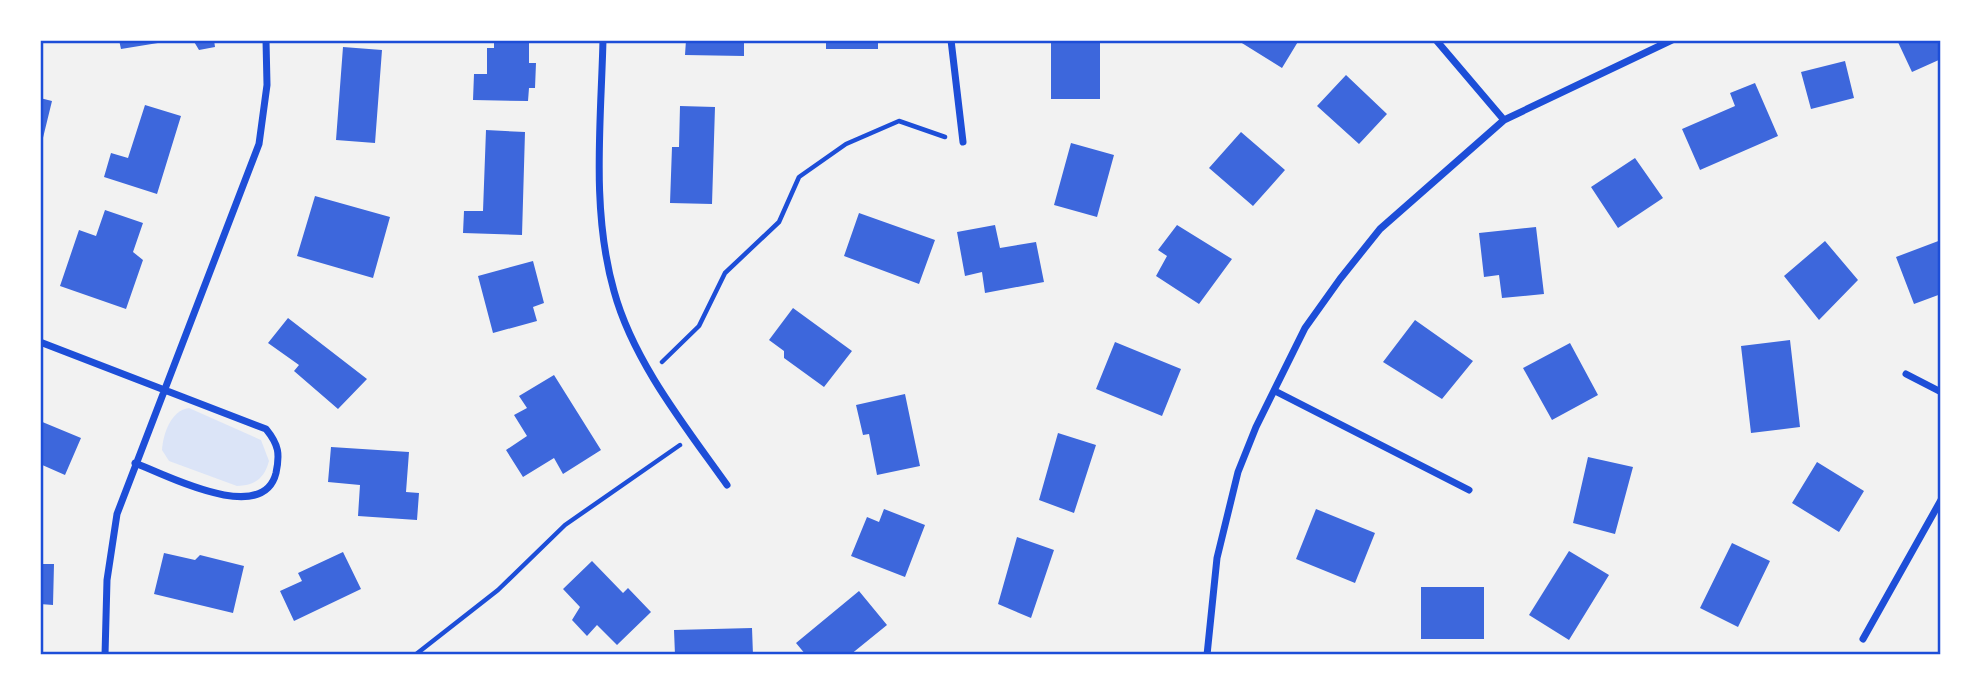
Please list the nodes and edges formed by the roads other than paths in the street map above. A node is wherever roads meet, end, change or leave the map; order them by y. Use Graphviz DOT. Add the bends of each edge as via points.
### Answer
graph roads {
  1 [pos="266,40"];
  2 [pos="603,40"];
  3 [pos="951,40"];
  4 [pos="1436,40"];
  5 [pos="1672,40"];
  6 [pos="1504,120"];
  7 [pos="962,142"];
  8 [pos="40,342"];
  9 [pos="1906,374"];
  10 [pos="164,390"];
  11 [pos="1275,391"];
  12 [pos="1941,391"];
  13 [pos="135,463"];
  14 [pos="727,485"];
  15 [pos="1469,490"];
  16 [pos="1941,500"];
  17 [pos="1863,639"];
  18 [pos="105,655"];
  19 [pos="1207,655"];
  1 -- 10 [label="street" via="267,85 259,144"];
  2 -- 14 [label="street" via="600,200 617,302 652,372"];
  3 -- 7 [label="street"];
  4 -- 6 [label="street"];
  5 -- 6 [label="street"];
  6 -- 11 [label="street" via="1380,229 1306,328"];
  8 -- 10 [label="street"];
  9 -- 12 [label="street"];
  10 -- 13 [label="street"];
  10 -- 13 [label="street" via="266,429 280,454 275,478 260,495 240,499"];
  11 -- 15 [label="street"];
  11 -- 19 [label="street" via="1238,472 1226,515"];
  13 -- 18 [label="street" via="110,546"];
  16 -- 17 [label="street"];
}
